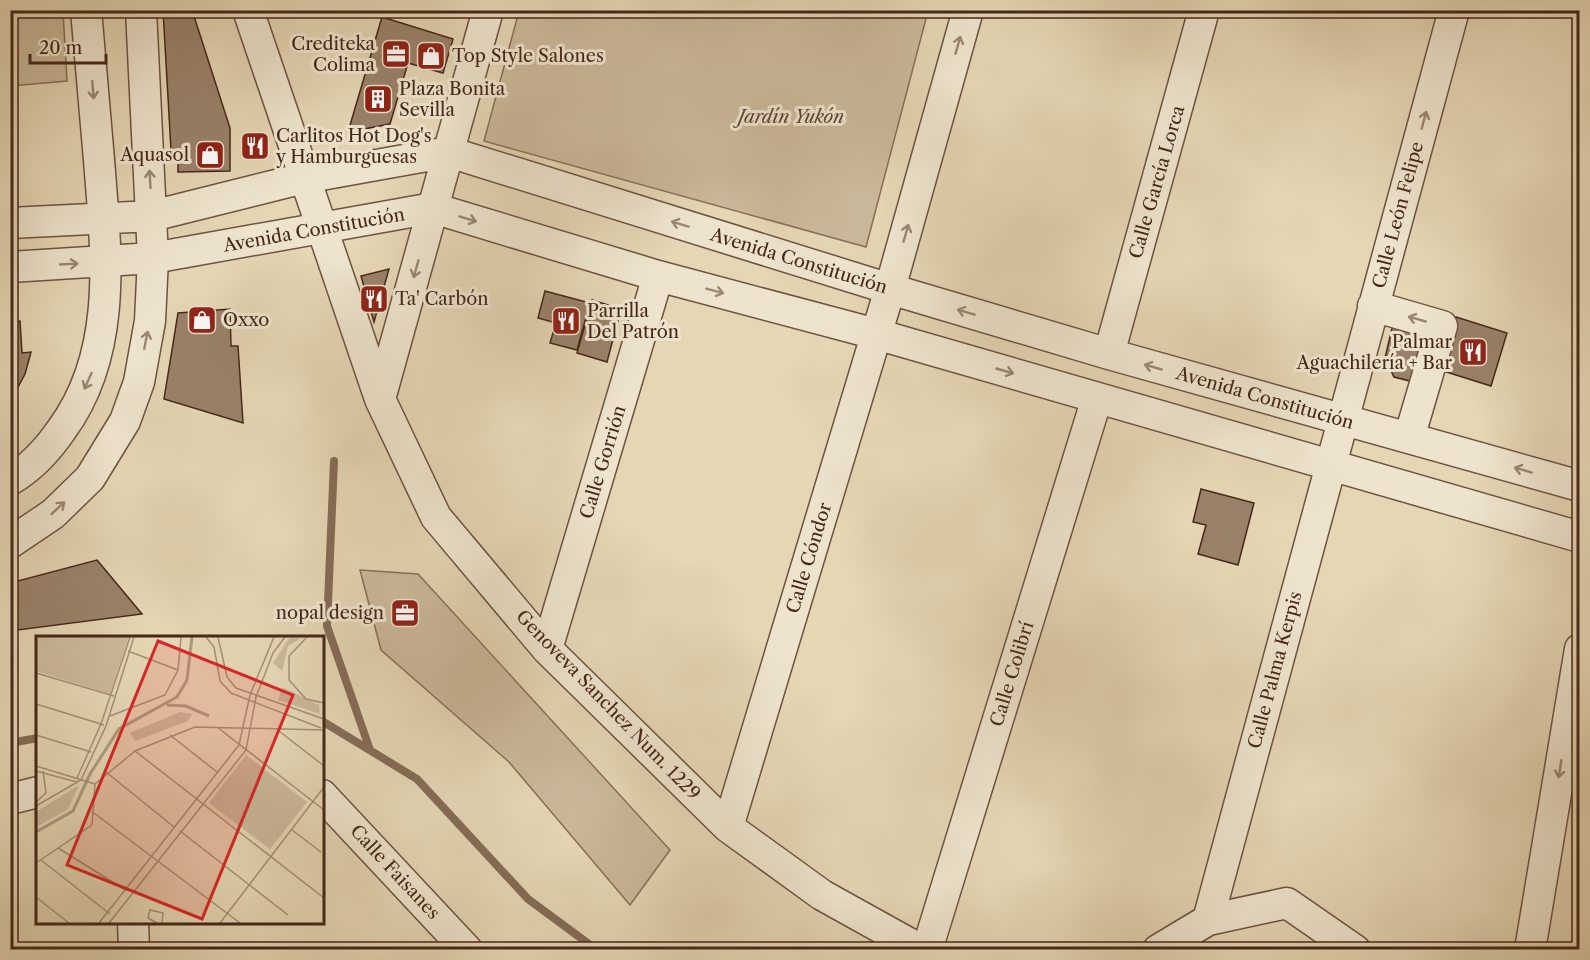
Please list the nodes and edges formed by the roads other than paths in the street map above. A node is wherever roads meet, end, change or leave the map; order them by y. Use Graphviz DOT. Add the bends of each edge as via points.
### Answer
graph roads {
  1 [pos="86,10"];
  2 [pos="141,10"];
  3 [pos="488,10"];
  4 [pos="968,10"];
  5 [pos="1204,10"];
  6 [pos="1454,10"];
  7 [pos="249,11"];
  8 [pos="449,152"];
  9 [pos="304,178"];
  10 [pos="433,208"];
  11 [pos="152,216"];
  12 [pos="104,220"];
  13 [pos="10,223"];
  14 [pos="323,228"];
  15 [pos="153,258"];
  16 [pos="106,262"];
  17 [pos="10,267"];
  18 [pos="658,276"];
  19 [pos="890,289"];
  20 [pos="1373,306"];
  21 [pos="876,334"];
  22 [pos="1108,354"];
  23 [pos="1097,398"];
  24 [pos="380,399"];
  25 [pos="1342,420"];
  26 [pos="1409,438"];
  27 [pos="1329,465"];
  28 [pos="10,480"];
  29 [pos="1580,486"];
  30 [pos="1580,537"];
  31 [pos="10,543"];
  32 [pos="547,649"];
  33 [pos="1580,649"];
  34 [pos="36,792"];
  35 [pos="324,797"];
  36 [pos="10,799"];
  37 [pos="728,827"];
  38 [pos="1208,920"];
  39 [pos="133,924"];
  40 [pos="134,950"];
  41 [pos="467,950"];
  42 [pos="921,950"];
  43 [pos="927,950"];
  44 [pos="1158,950"];
  45 [pos="1355,950"];
  46 [pos="1530,950"];
  1 -- 12 [label="street, one-way"];
  11 -- 2 [label="street, one-way"];
  3 -- 8 [label="street"];
  19 -- 4 [label="street, Calle Cóndor, one-way"];
  5 -- 22 [label="street, Calle García Lorca"];
  20 -- 6 [label="street, Calle León Felipe, one-way"];
  7 -- 9 [label="street, Genoveva Sanchez Num. 1229"];
  8 -- 9 [label="street, Avenida Constitución"];
  8 -- 10 [label="street"];
  19 -- 8 [label="street, Avenida Constitución, one-way"];
  9 -- 11 [label="street, Avenida Constitución"];
  9 -- 14 [label="street, Genoveva Sanchez Num. 1229"];
  10 -- 14 [label="street, Avenida Constitución"];
  10 -- 18 [label="street, Avenida Constitución, one-way"];
  10 -- 24 [label="street, one-way"];
  11 -- 12 [label="street, Avenida Constitución"];
  11 -- 15 [label="street"];
  12 -- 13 [label="street, Avenida Constitución"];
  12 -- 16 [label="street"];
  14 -- 15 [label="street, Avenida Constitución"];
  14 -- 24 [label="street, Genoveva Sanchez Num. 1229"];
  15 -- 16 [label="street, Avenida Constitución"];
  31 -- 15 [label="street, one-way" via="53,514 90,478 125,421 139,382 150,321"];
  17 -- 16 [label="street, Avenida Constitución, one-way"];
  16 -- 28 [label="street, one-way" via="103,328 94,369 75,411 50,446"];
  18 -- 21 [label="street, Avenida Constitución, one-way"];
  18 -- 32 [label="street, Calle Gorrión"];
  19 -- 21 [label="street, Calle Cóndor"];
  22 -- 19 [label="street, Avenida Constitución, one-way"];
  20 -- 25 [label="street, Calle León Felipe"];
  26 -- 20 [label="street, one-way" via="1442,326"];
  21 -- 23 [label="street, Avenida Constitución, one-way"];
  21 -- 37 [label="street, Calle Cóndor"];
  25 -- 22 [label="street, Avenida Constitución, one-way"];
  23 -- 27 [label="street, Avenida Constitución"];
  23 -- 43 [label="street, Calle Colibrí"];
  24 -- 32 [label="street, Genoveva Sanchez Num. 1229" via="435,517"];
  25 -- 26 [label="street, Avenida Constitución"];
  25 -- 27 [label="street, Calle Palma Kerpis"];
  29 -- 26 [label="street, Avenida Constitución, one-way"];
  27 -- 30 [label="street, Avenida Constitución"];
  27 -- 38 [label="street, Calle Palma Kerpis"];
  32 -- 37 [label="street, Genoveva Sanchez Num. 1229"];
  33 -- 46 [label="street, one-way"];
  34 -- 36 [label="street"];
  35 -- 41 [label="street, Calle Faisanes"];
  37 -- 42 [label="street, Genoveva Sanchez Num. 1229" via="822,895"];
  38 -- 44 [label="street"];
  38 -- 45 [label="street" via="1287,903"];
  39 -- 40 [label="street"];
}
